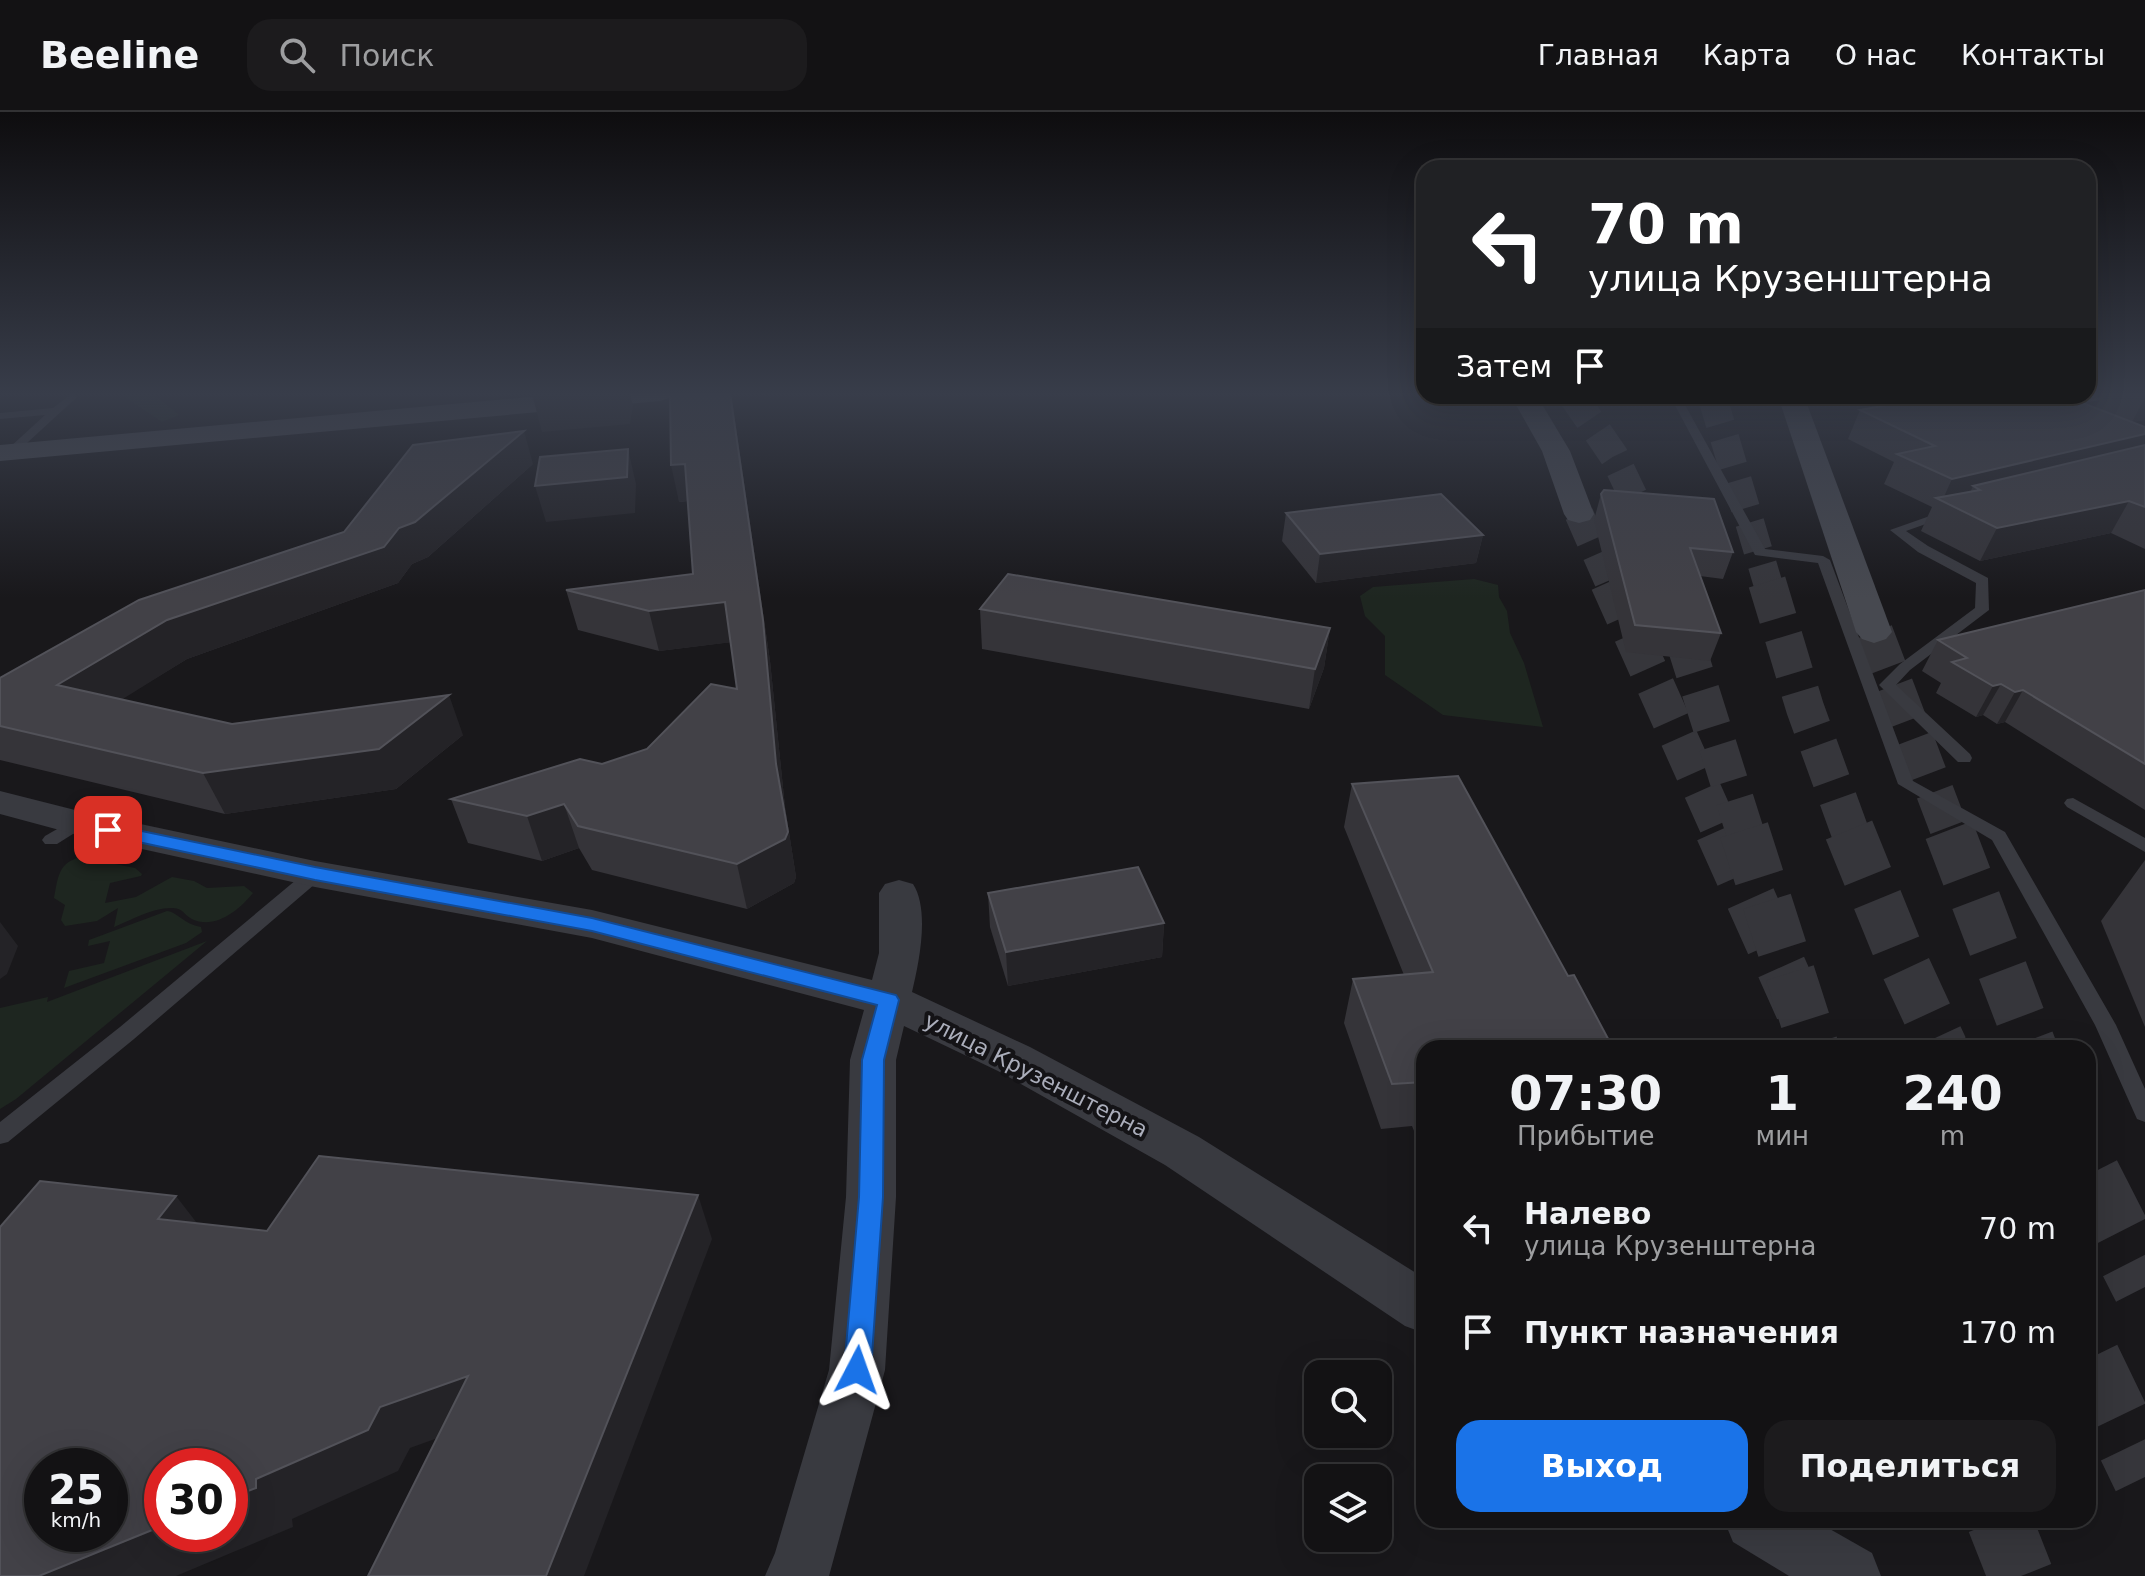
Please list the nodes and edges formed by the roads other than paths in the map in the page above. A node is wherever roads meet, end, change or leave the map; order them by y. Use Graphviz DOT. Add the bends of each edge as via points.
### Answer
graph roads {
  1 [pos="1560,461"];
  2 [pos="1711,461"];
  3 [pos="1814,461"];
  4 [pos="1968,509"];
  5 [pos="1579,514"];
  6 [pos="1874,632"];
  7 [pos="1964,758"];
  8 [pos="0,802"];
  9 [pos="2073,803"];
  10 [pos="2145,846"];
  11 [pos="315,874"];
  12 [pos="899,893"];
  13 [pos="888,1000"];
  14 [pos="2145,1113"];
  15 [pos="0,1135"];
  16 [pos="1416,1303"];
  17 [pos="1768,1528"];
  18 [pos="797,1576"];
  19 [pos="1849,1576"];
  1 -- 5 [label="street"];
  2 -- 14 [label="lane" via="1760,552 1823,560 1906,784 1999,836 2105,1025"];
  3 -- 6 [label="street"];
  4 -- 7 [label="lane" via="1896,530 1983,581 1982,610 1887,685"];
  8 -- 11 [label="street, улица Крузенштерна" via="65,832"];
  9 -- 10 [label="lane"];
  11 -- 13 [label="street, улица Крузенштерна" via="592,924"];
  11 -- 15 [label="lane"];
  12 -- 13 [label="street" via="900,953"];
  13 -- 16 [label="street, улица Крузенштерна" via="1014,1059 1182,1151"];
  13 -- 18 [label="street" via="873,1060 871,1197 857,1370"];
  17 -- 19 [label="street"];
}
